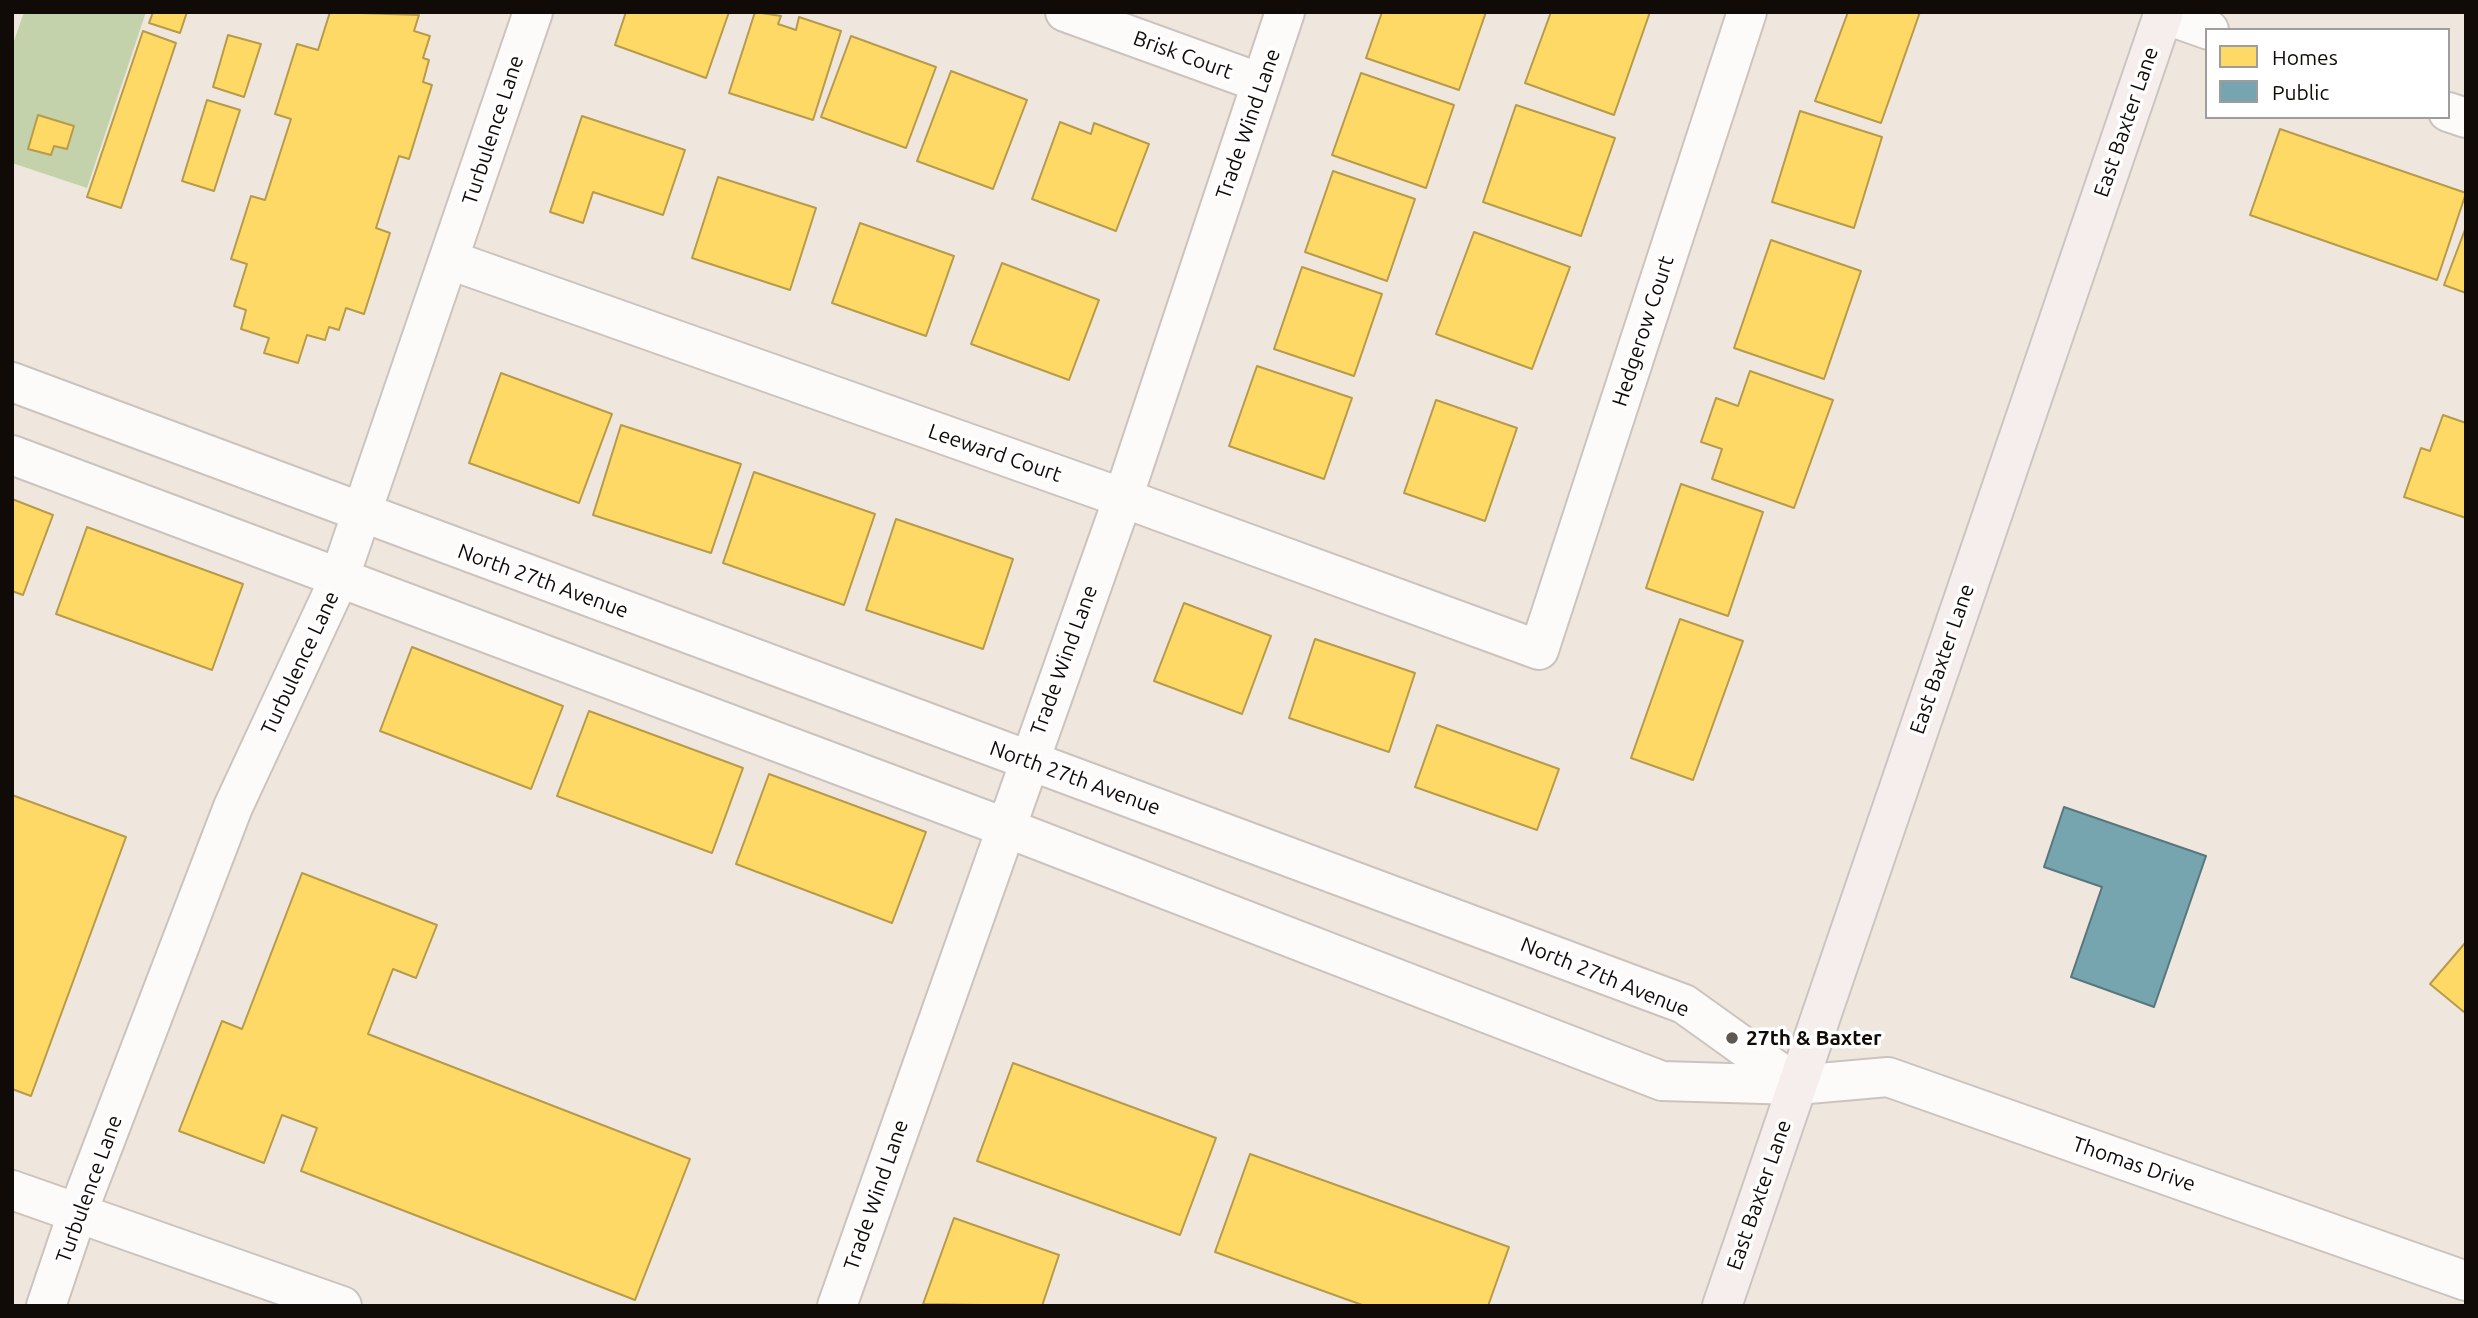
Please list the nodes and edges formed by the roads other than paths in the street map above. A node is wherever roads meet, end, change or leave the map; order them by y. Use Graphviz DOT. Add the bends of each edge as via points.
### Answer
graph roads {
  1 [pos="533,12"];
  2 [pos="1065,12"];
  3 [pos="1285,12"];
  4 [pos="1747,12"];
  5 [pos="2166,12"];
  6 [pos="2205,29"];
  7 [pos="1261,83"];
  8 [pos="450,260"];
  9 [pos="12,382"];
  10 [pos="12,455"];
  11 [pos="1123,498"];
  12 [pos="362,514"];
  13 [pos="340,579"];
  14 [pos="1539,650"];
  15 [pos="1028,761"];
  16 [pos="1004,827"];
  17 [pos="1797,1085"];
  18 [pos="12,1190"];
  19 [pos="77,1214"];
  20 [pos="2466,1281"];
  21 [pos="46,1306"];
  22 [pos="342,1306"];
  23 [pos="837,1306"];
  24 [pos="1722,1306"];
  1 -- 8 [label="street, Turbulence Lane"];
  2 -- 7 [label="street, Brisk Court"];
  3 -- 7 [label="street, Trade Wind Lane"];
  4 -- 14 [label="street, Hedgerow Court"];
  5 -- 6 [label="street"];
  5 -- 17 [label="main road, East Baxter Lane"];
  7 -- 11 [label="street, Trade Wind Lane"];
  8 -- 11 [label="street, Leeward Court"];
  8 -- 12 [label="street, Turbulence Lane"];
  9 -- 12 [label="street, North 27th Avenue"];
  10 -- 13 [label="street"];
  11 -- 14 [label="street, Leeward Court"];
  11 -- 15 [label="street, Trade Wind Lane"];
  12 -- 13 [label="street, Turbulence Lane"];
  12 -- 15 [label="street, North 27th Avenue"];
  13 -- 16 [label="street"];
  13 -- 19 [label="street, Turbulence Lane" via="233,807"];
  15 -- 16 [label="street, Trade Wind Lane"];
  15 -- 17 [label="street, North 27th Avenue" via="1684,1004"];
  16 -- 17 [label="street" via="1662,1081"];
  16 -- 23 [label="street, Trade Wind Lane"];
  17 -- 20 [label="street, Thomas Drive" via="1888,1077"];
  17 -- 24 [label="main road, East Baxter Lane"];
  18 -- 19 [label="street"];
  19 -- 21 [label="street, Turbulence Lane"];
  19 -- 22 [label="street"];
}
